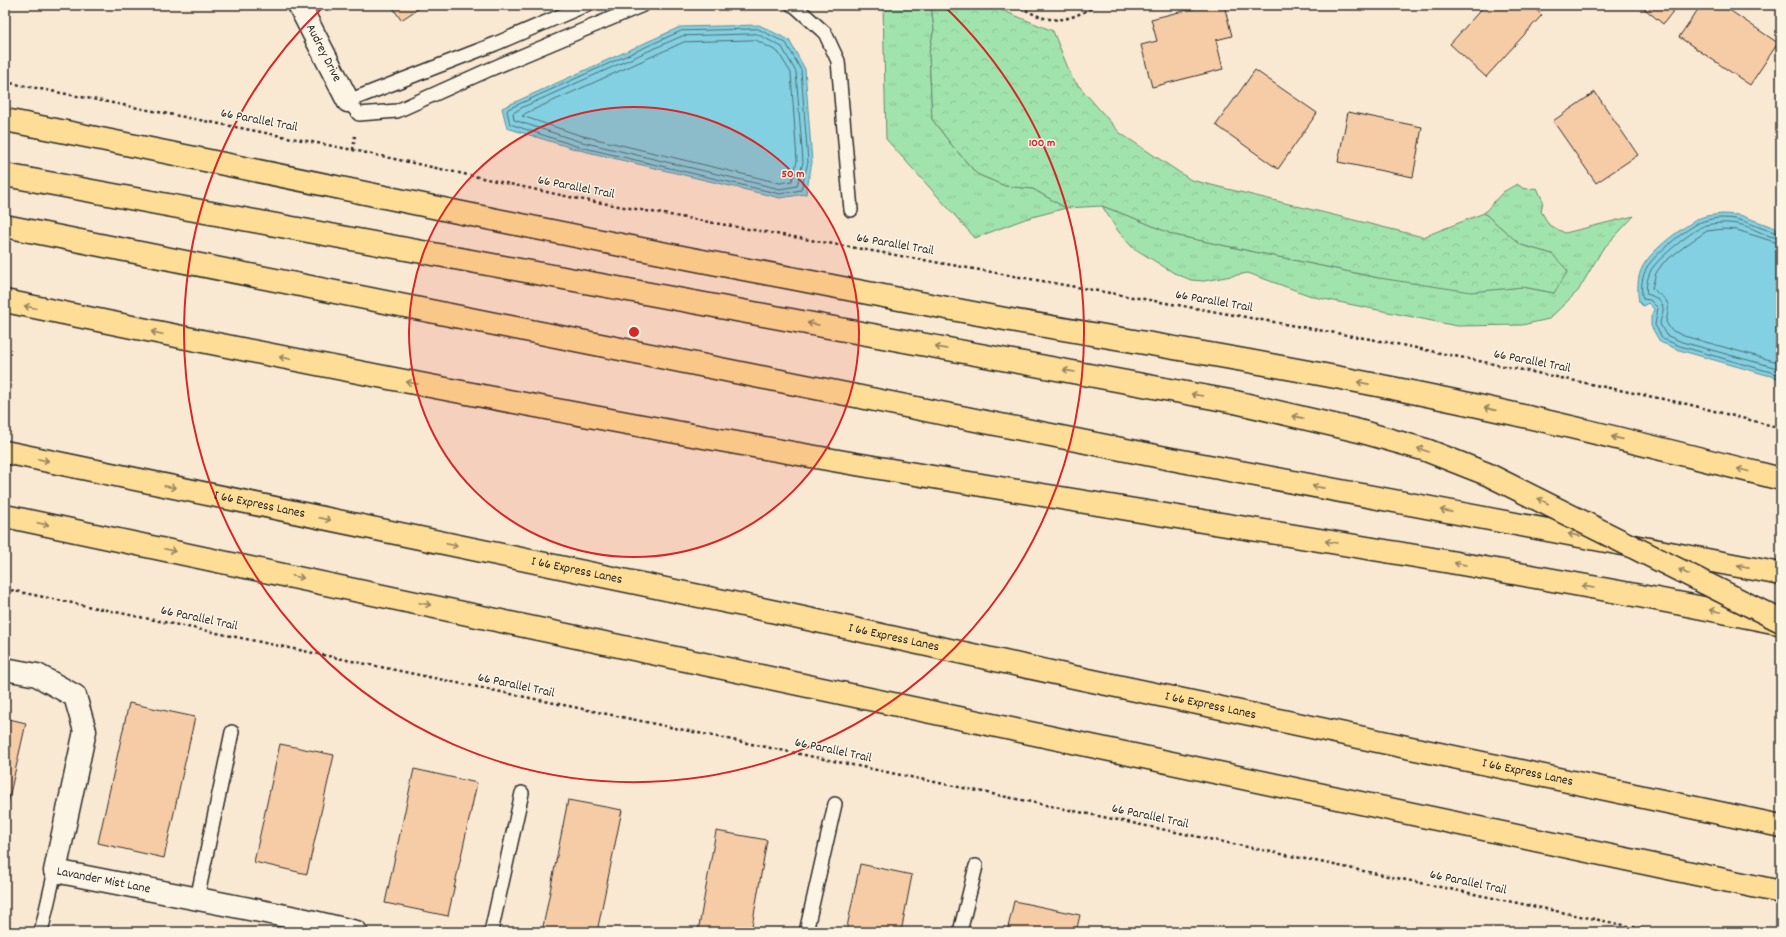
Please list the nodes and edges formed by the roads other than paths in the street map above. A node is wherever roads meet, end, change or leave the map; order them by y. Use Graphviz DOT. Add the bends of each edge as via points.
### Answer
graph roads {
  1 [pos="299,5"];
  2 [pos="586,5"];
  3 [pos="643,5"];
  4 [pos="792,5"];
  5 [pos="348,101"];
  6 [pos="5,120"];
  7 [pos="5,175"];
  8 [pos="852,210"];
  9 [pos="5,226"];
  10 [pos="5,301"];
  11 [pos="5,452"];
  12 [pos="1781,479"];
  13 [pos="5,516"];
  14 [pos="1781,574"];
  15 [pos="1781,623"];
  16 [pos="5,669"];
  17 [pos="232,732"];
  18 [pos="522,793"];
  19 [pos="835,804"];
  20 [pos="1781,826"];
  21 [pos="976,866"];
  22 [pos="55,871"];
  23 [pos="1781,892"];
  24 [pos="197,899"];
  25 [pos="41,932"];
  26 [pos="356,932"];
  27 [pos="491,932"];
  28 [pos="806,932"];
  29 [pos="960,932"];
  1 -- 5 [label="street, Audrey Drive"];
  2 -- 5 [label="lane" via="495,44"];
  3 -- 5 [label="lane" via="397,111 359,114"];
  4 -- 8 [label="lane" via="825,33 838,61"];
  12 -- 6 [label="highway, one-way" via="1437,397 729,267"];
  15 -- 7 [label="highway, one-way, bridge" via="1487,474 1426,450 1359,431 1235,402"];
  14 -- 9 [label="highway, one-way" via="1158,456"];
  15 -- 10 [label="highway, one-way" via="1408,555 851,463 555,411"];
  11 -- 20 [label="highway, I 66 Express Lanes, one-way" via="776,612"];
  13 -- 23 [label="highway, one-way"];
  16 -- 22 [label="street, Lavander Mist Lane" via="37,675 75,696 85,731"];
  17 -- 24 [label="lane"];
  18 -- 27 [label="lane"];
  19 -- 28 [label="lane"];
  21 -- 29 [label="lane"];
  22 -- 24 [label="street, Lavander Mist Lane"];
  22 -- 25 [label="lane"];
  24 -- 26 [label="street, Lavander Mist Lane"];
}
